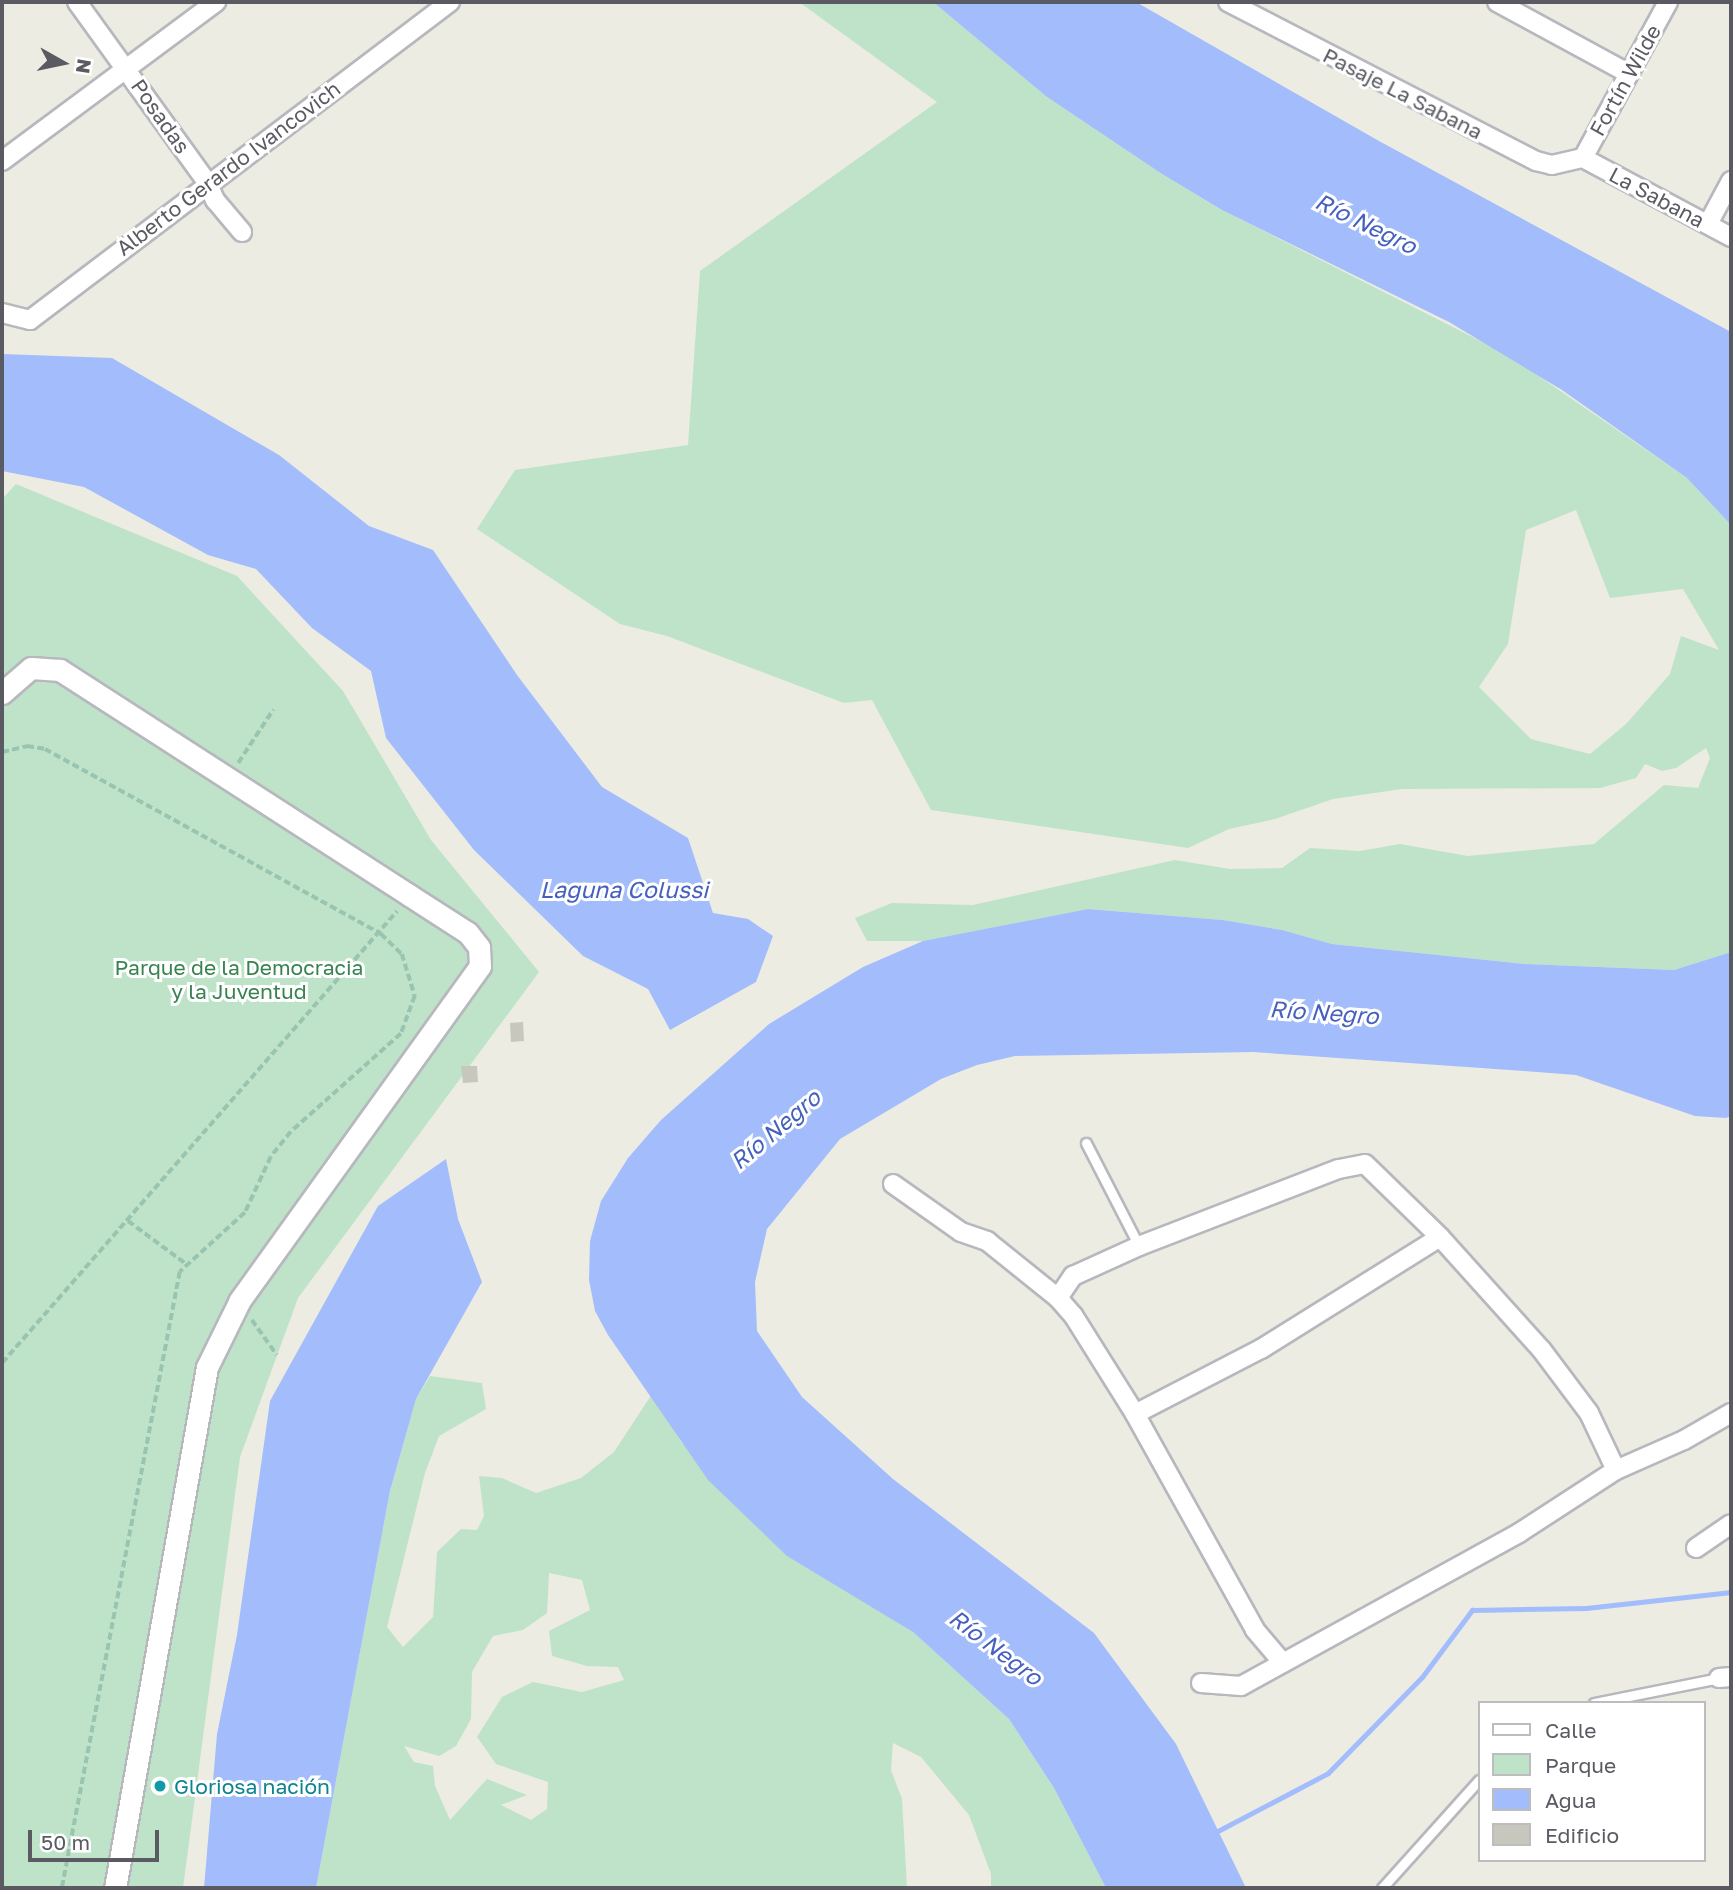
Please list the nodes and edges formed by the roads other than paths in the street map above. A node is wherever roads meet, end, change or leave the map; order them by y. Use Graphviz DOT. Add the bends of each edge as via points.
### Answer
graph roads {
  1 [pos="77,2"];
  2 [pos="216,2"];
  3 [pos="450,2"];
  4 [pos="1497,2"];
  5 [pos="1668,2"];
  6 [pos="1236,4"];
  7 [pos="128,69"];
  8 [pos="1628,73"];
  9 [pos="1583,158"];
  10 [pos="2,161"];
  11 [pos="1731,181"];
  12 [pos="207,182"];
  13 [pos="1708,224"];
  14 [pos="242,232"];
  15 [pos="1731,237"];
  16 [pos="2,313"];
  17 [pos="2,693"];
  18 [pos="1086,1143"];
  19 [pos="893,1184"];
  20 [pos="1440,1237"];
  21 [pos="1139,1246"];
  22 [pos="1058,1298"];
  23 [pos="1731,1413"];
  24 [pos="1135,1414"];
  25 [pos="1616,1470"];
  26 [pos="1731,1524"];
  27 [pos="1696,1548"];
  28 [pos="1283,1663"];
  29 [pos="1725,1678"];
  30 [pos="1201,1683"];
  31 [pos="1604,1701"];
  32 [pos="1478,1781"];
  33 [pos="115,1888"];
  34 [pos="1382,1888"];
  1 -- 7 [label="street, Posadas"];
  2 -- 7 [label="street"];
  3 -- 12 [label="street, Alberto Gerardo Ivancovich"];
  4 -- 8 [label="street"];
  5 -- 8 [label="street, Fortín Wilde"];
  6 -- 9 [label="street, Pasaje La Sabana" via="1536,161 1552,165"];
  7 -- 10 [label="street"];
  7 -- 12 [label="street, Posadas"];
  8 -- 9 [label="street, Fortín Wilde"];
  9 -- 13 [label="street, La Sabana"];
  11 -- 13 [label="street"];
  12 -- 14 [label="street, Posadas" via="215,200"];
  12 -- 16 [label="street, Alberto Gerardo Ivancovich" via="30,320"];
  13 -- 15 [label="street, La Sabana"];
  17 -- 33 [label="street" via="31,668 60,670 468,933 479,947 480,966 239,1302 207,1367"];
  18 -- 21 [label="lane"];
  19 -- 22 [label="street" via="961,1232 987,1241"];
  20 -- 21 [label="street" via="1365,1164 1339,1169"];
  20 -- 24 [label="street" via="1261,1349"];
  20 -- 25 [label="street" via="1541,1349 1589,1413"];
  21 -- 22 [label="street" via="1073,1276"];
  22 -- 24 [label="street"];
  23 -- 25 [label="street"];
  24 -- 28 [label="street" via="1249,1620"];
  25 -- 28 [label="street" via="1519,1533"];
  26 -- 27 [label="street"];
  28 -- 30 [label="street" via="1241,1686"];
  29 -- 31 [label="lane"];
  32 -- 34 [label="lane"];
}
